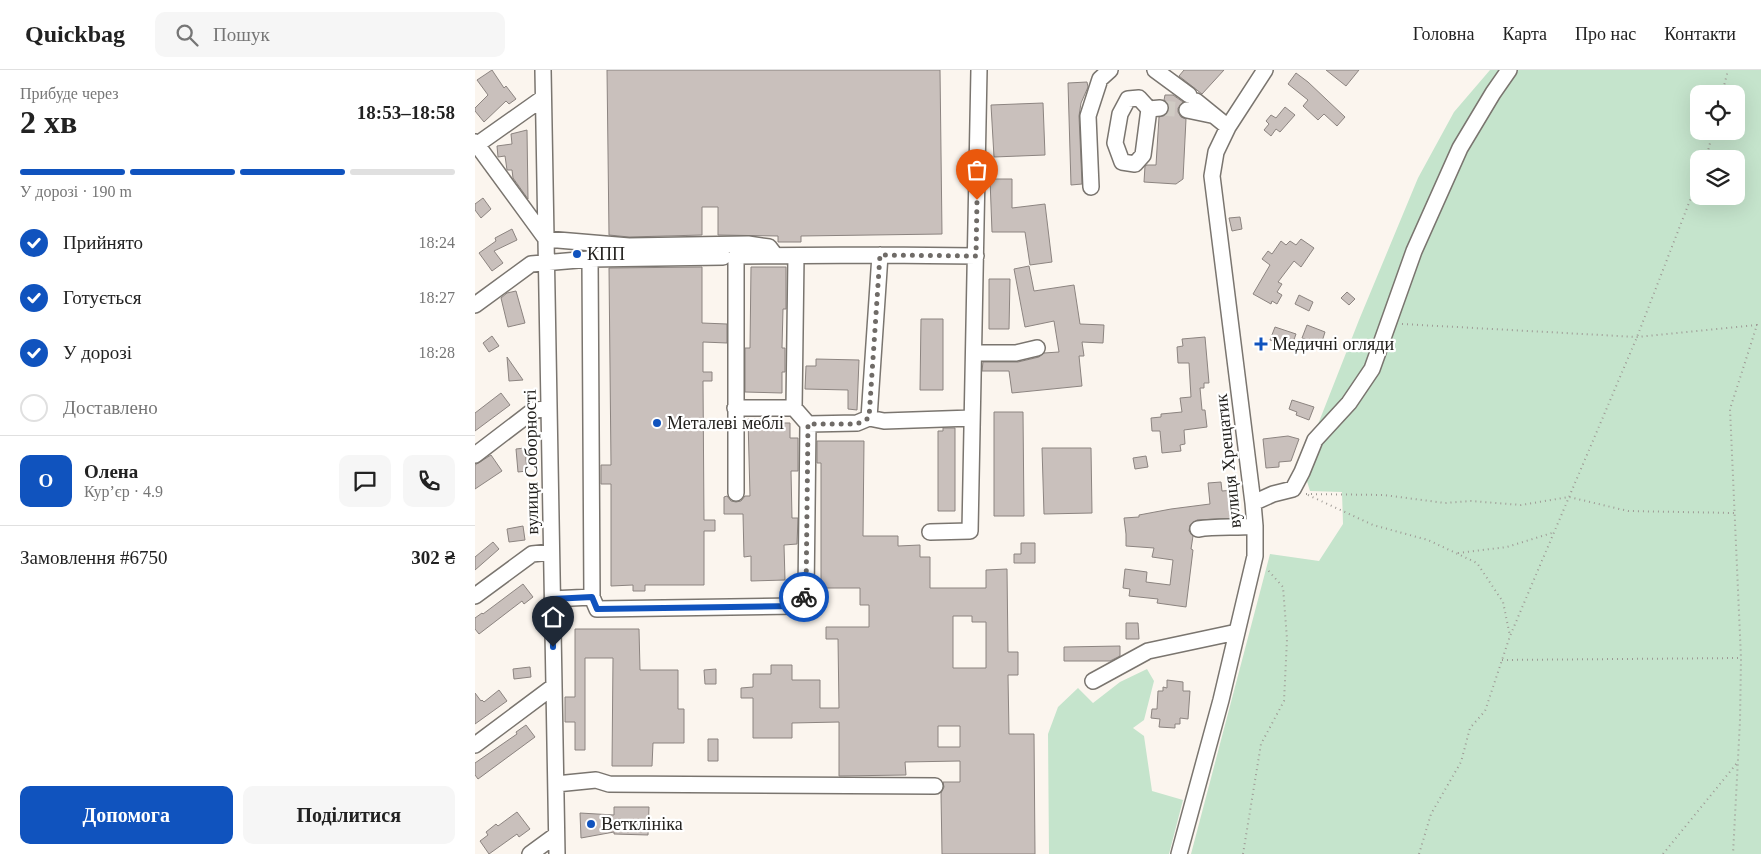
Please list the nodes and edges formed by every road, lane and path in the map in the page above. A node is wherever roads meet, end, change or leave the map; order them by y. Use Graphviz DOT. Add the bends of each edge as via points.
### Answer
graph roads {
  1 [pos="543,70"];
  2 [pos="979,70"];
  3 [pos="1110,70"];
  4 [pos="1155,70"];
  5 [pos="1509,70"];
  6 [pos="1727,70"];
  7 [pos="1258,72"];
  8 [pos="1724,85"];
  9 [pos="543,98"];
  10 [pos="1228,127"];
  11 [pos="476,144"];
  12 [pos="1091,187"];
  13 [pos="1690,200"];
  14 [pos="546,239"];
  15 [pos="880,255"];
  16 [pos="776,256"];
  17 [pos="796,256"];
  18 [pos="976,256"];
  19 [pos="723,257"];
  20 [pos="590,259"];
  21 [pos="547,262"];
  22 [pos="475,305"];
  23 [pos="1387,323"];
  24 [pos="1757,325"];
  25 [pos="1761,325"];
  26 [pos="1637,337"];
  27 [pos="1037,348"];
  28 [pos="974,352"];
  29 [pos="735,408"];
  30 [pos="794,408"];
  31 [pos="548,409"];
  32 [pos="869,418"];
  33 [pos="972,418"];
  34 [pos="808,424"];
  35 [pos="475,455"];
  36 [pos="1299,492"];
  37 [pos="736,493"];
  38 [pos="1569,497"];
  39 [pos="1253,503"];
  40 [pos="1734,513"];
  41 [pos="1255,526"];
  42 [pos="1198,529"];
  43 [pos="930,532"];
  44 [pos="1555,532"];
  45 [pos="551,552"];
  46 [pos="1455,553"];
  47 [pos="1255,556"];
  48 [pos="475,596"];
  49 [pos="592,597"];
  50 [pos="552,599"];
  51 [pos="1237,632"];
  52 [pos="1510,636"];
  53 [pos="1741,658"];
  54 [pos="1502,660"];
  55 [pos="1093,681"];
  56 [pos="554,686"];
  57 [pos="475,745"];
  58 [pos="1738,761"];
  59 [pos="556,784"];
  60 [pos="935,786"];
  61 [pos="557,835"];
  62 [pos="530,854"];
  63 [pos="557,854"];
  64 [pos="1179,854"];
  65 [pos="1243,854"];
  66 [pos="1419,854"];
  67 [pos="1663,854"];
  68 [pos="1733,854"];
  1 -- 9 [label="street, вулиця Соборності"];
  2 -- 18 [label="street"];
  3 -- 12 [label="street" via="1100,79 1089,116"];
  4 -- 10 [label="street" via="1190,102"];
  5 -- 23 [label="street" via="1460,148 1414,251"];
  6 -- 8 [label="path"];
  7 -- 10 [label="street, вулиця Хрещатик"];
  9 -- 11 [label="street"];
  9 -- 14 [label="street, вулиця Соборності"];
  10 -- 39 [label="street, вулиця Хрещатик" via="1216,152 1212,176"];
  11 -- 14 [label="street"];
  13 -- 26 [label="path"];
  14 -- 16 [label="street" via="629,246 748,244 769,248"];
  14 -- 21 [label="street, вулиця Соборності"];
  15 -- 17 [label="street"];
  15 -- 18 [label="street"];
  15 -- 32 [label="street"];
  16 -- 17 [label="street"];
  16 -- 29 [label="street" via="736,256"];
  17 -- 30 [label="street"];
  18 -- 28 [label="street"];
  19 -- 20 [label="street"];
  20 -- 21 [label="street"];
  20 -- 49 [label="street"];
  21 -- 22 [label="street" via="531,264"];
  21 -- 31 [label="street, вулиця Соборності"];
  23 -- 26 [label="path"];
  23 -- 36 [label="street" via="1372,369 1349,403 1315,440 1302,472"];
  24 -- 25 [label="path"];
  24 -- 26 [label="path"];
  24 -- 40 [label="path" via="1730,408"];
  26 -- 38 [label="path"];
  27 -- 28 [label="street" via="1016,353"];
  28 -- 33 [label="street"];
  29 -- 30 [label="street"];
  29 -- 37 [label="street"];
  30 -- 34 [label="street"];
  31 -- 35 [label="street" via="534,410"];
  31 -- 45 [label="street, вулиця Соборності"];
  32 -- 33 [label="street" via="884,421"];
  32 -- 34 [label="street" via="857,424"];
  33 -- 43 [label="street" via="970,531"];
  34 -- 49 [label="street" via="806,595 796,606 597,609"];
  36 -- 38 [label="path" via="1521,505"];
  36 -- 39 [label="street" via="1273,494"];
  36 -- 46 [label="path" via="1373,525 1429,540"];
  38 -- 40 [label="path" via="1628,511"];
  38 -- 44 [label="path"];
  39 -- 41 [label="street, вулиця Хрещатик"];
  40 -- 53 [label="path"];
  41 -- 42 [label="street"];
  41 -- 47 [label="street, вулиця Хрещатик"];
  44 -- 46 [label="path" via="1507,547"];
  44 -- 52 [label="path"];
  45 -- 48 [label="street" via="532,554"];
  45 -- 50 [label="street, вулиця Соборності"];
  46 -- 52 [label="path" via="1477,563 1503,602"];
  47 -- 51 [label="street, вулиця Хрещатик"];
  47 -- 65 [label="path" via="1283,587 1287,639 1284,701 1261,744"];
  49 -- 50 [label="street"];
  50 -- 56 [label="street, вулиця Соборності"];
  51 -- 55 [label="street" via="1147,651"];
  51 -- 64 [label="street, вулиця Хрещатик"];
  52 -- 54 [label="path"];
  53 -- 54 [label="path"];
  53 -- 58 [label="path"];
  54 -- 66 [label="path" via="1485,711 1470,728 1461,762 1431,814"];
  56 -- 57 [label="street"];
  56 -- 59 [label="street, вулиця Соборності"];
  58 -- 67 [label="path"];
  58 -- 68 [label="path"];
  59 -- 60 [label="street" via="596,780 609,784"];
  59 -- 61 [label="street, вулиця Соборності"];
  61 -- 62 [label="street"];
  61 -- 63 [label="street, вулиця Соборності"];
}
